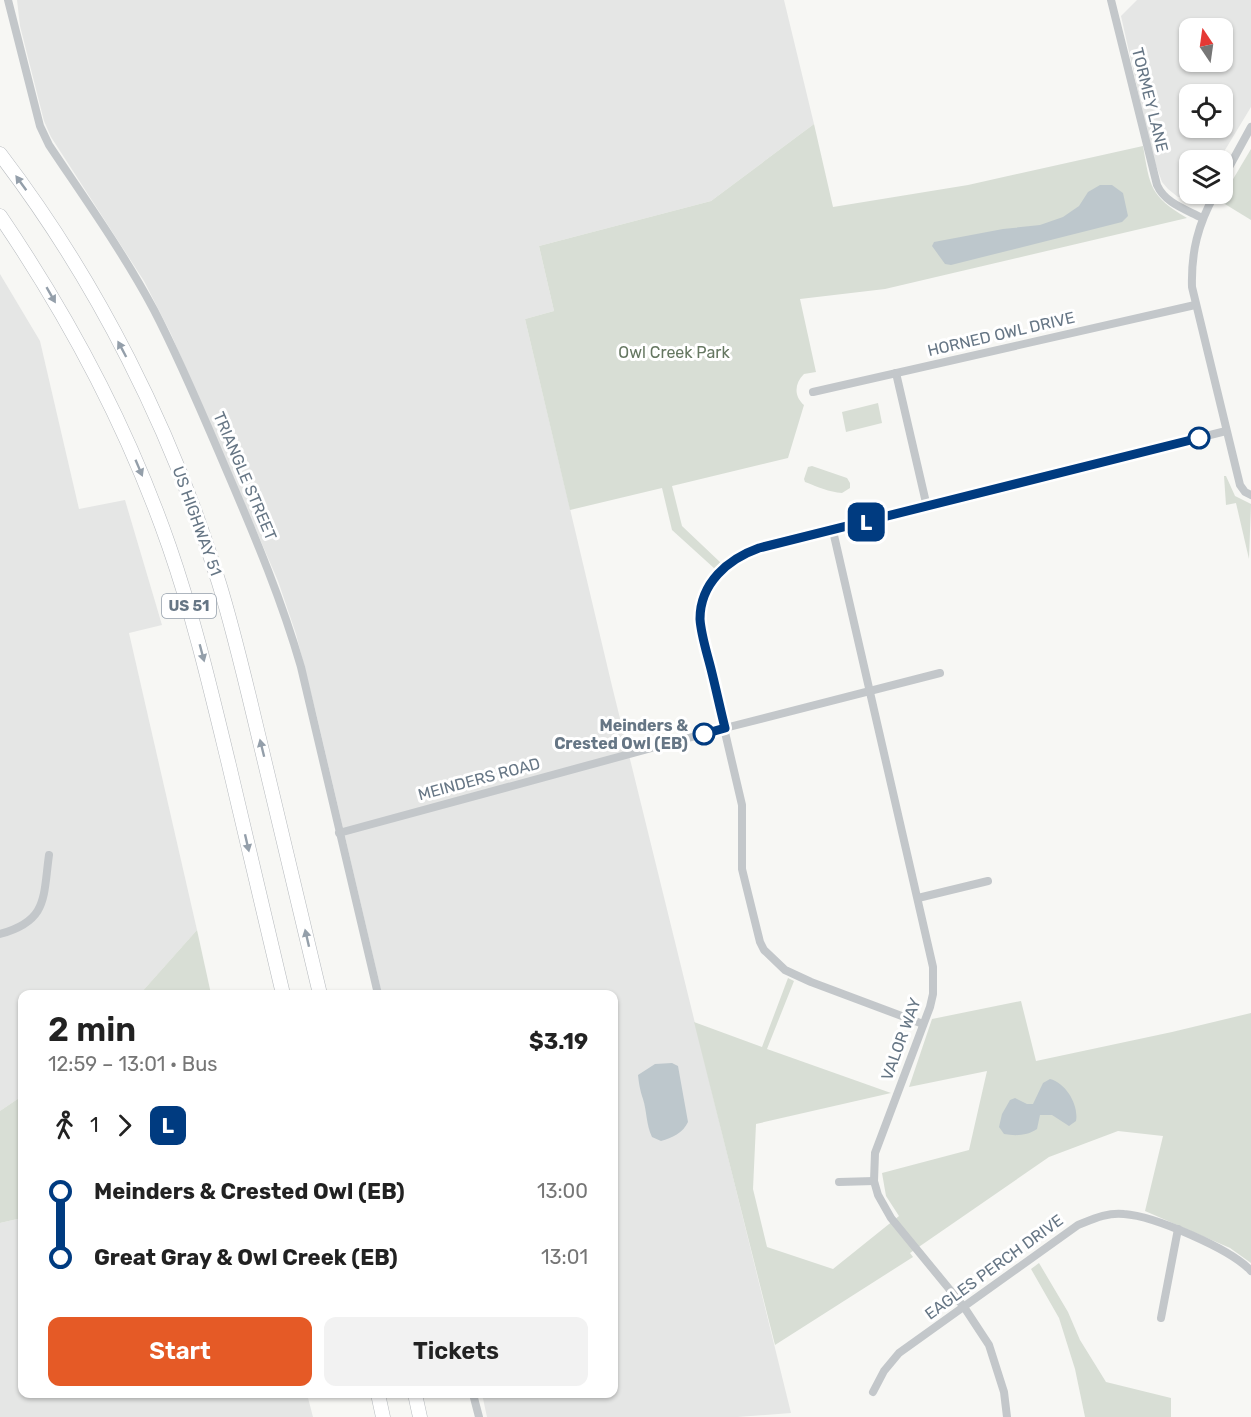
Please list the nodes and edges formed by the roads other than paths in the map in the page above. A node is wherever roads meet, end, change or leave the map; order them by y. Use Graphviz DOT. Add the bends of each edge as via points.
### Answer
graph roads {
  1 [pos="8,0"];
  2 [pos="1111,0"];
  3 [pos="1251,127"];
  4 [pos="0,149"];
  5 [pos="4,159"];
  6 [pos="1233,160"];
  7 [pos="1210,204"];
  8 [pos="0,216"];
  9 [pos="1202,218"];
  10 [pos="1195,305"];
  11 [pos="896,373"];
  12 [pos="813,392"];
  13 [pos="1226,431"];
  14 [pos="1251,495"];
  15 [pos="927,507"];
  16 [pos="833,531"];
  17 [pos="940,673"];
  18 [pos="871,692"];
  19 [pos="725,728"];
  20 [pos="339,833"];
  21 [pos="49,855"];
  22 [pos="988,880"];
  23 [pos="918,898"];
  24 [pos="0,934"];
  25 [pos="282,990"];
  26 [pos="319,990"];
  27 [pos="377,990"];
  28 [pos="923,1024"];
  29 [pos="874,1181"];
  30 [pos="839,1182"];
  31 [pos="1178,1229"];
  32 [pos="1251,1271"];
  33 [pos="964,1307"];
  34 [pos="1161,1318"];
  35 [pos="873,1392"];
  36 [pos="379,1398"];
  37 [pos="416,1398"];
  38 [pos="474,1398"];
  39 [pos="383,1417"];
  40 [pos="420,1417"];
  41 [pos="479,1417"];
  42 [pos="1007,1417"];
  1 -- 20 [label="street, TRIANGLE STREET" via="40,126 153,309 271,575 301,667"];
  2 -- 9 [label="street, TORMEY LANE" via="1157,185 1170,201"];
  3 -- 6 [label="street"];
  4 -- 5 [label="main road, US HIGHWAY 51"];
  26 -- 5 [label="main road, US HIGHWAY 51 / US 51, one-way" via="233,629 186,489 149,401 103,312"];
  7 -- 9 [label="street"];
  8 -- 25 [label="main road, US 51, one-way" via="44,282 93,369 133,454 169,546 206,669"];
  9 -- 10 [label="street" via="1192,271"];
  10 -- 11 [label="street, HORNED OWL DRIVE"];
  10 -- 13 [label="street"];
  11 -- 12 [label="street, HORNED OWL DRIVE"];
  11 -- 15 [label="street"];
  13 -- 14 [label="street" via="1240,485"];
  13 -- 15 [label="street"];
  15 -- 16 [label="street"];
  16 -- 18 [label="street, VALOR WAY"];
  16 -- 19 [label="street" via="748,552 730,562 713,579 700,619"];
  17 -- 18 [label="street, MEINDERS ROAD"];
  18 -- 19 [label="street, MEINDERS ROAD"];
  18 -- 23 [label="street, VALOR WAY"];
  19 -- 20 [label="street, MEINDERS ROAD"];
  19 -- 28 [label="street" via="742,805 742,868 764,950 785,970"];
  20 -- 27 [label="street, TRIANGLE STREET"];
  21 -- 24 [label="street" via="37,915 26,926"];
  22 -- 23 [label="street"];
  23 -- 28 [label="street, VALOR WAY" via="934,977"];
  28 -- 29 [label="street, VALOR WAY" via="875,1153"];
  29 -- 30 [label="street"];
  29 -- 33 [label="street, VALOR WAY" via="891,1218"];
  31 -- 32 [label="street, EAGLES PERCH DRIVE" via="1243,1262"];
  31 -- 33 [label="street, EAGLES PERCH DRIVE" via="1124,1214 1109,1214 1078,1225"];
  31 -- 34 [label="street"];
  33 -- 35 [label="street, EAGLES PERCH DRIVE" via="899,1353"];
  33 -- 42 [label="street, VALOR WAY" via="989,1345 1004,1392"];
  36 -- 39 [label="main road"];
  37 -- 40 [label="main road"];
  38 -- 41 [label="street"];
}
